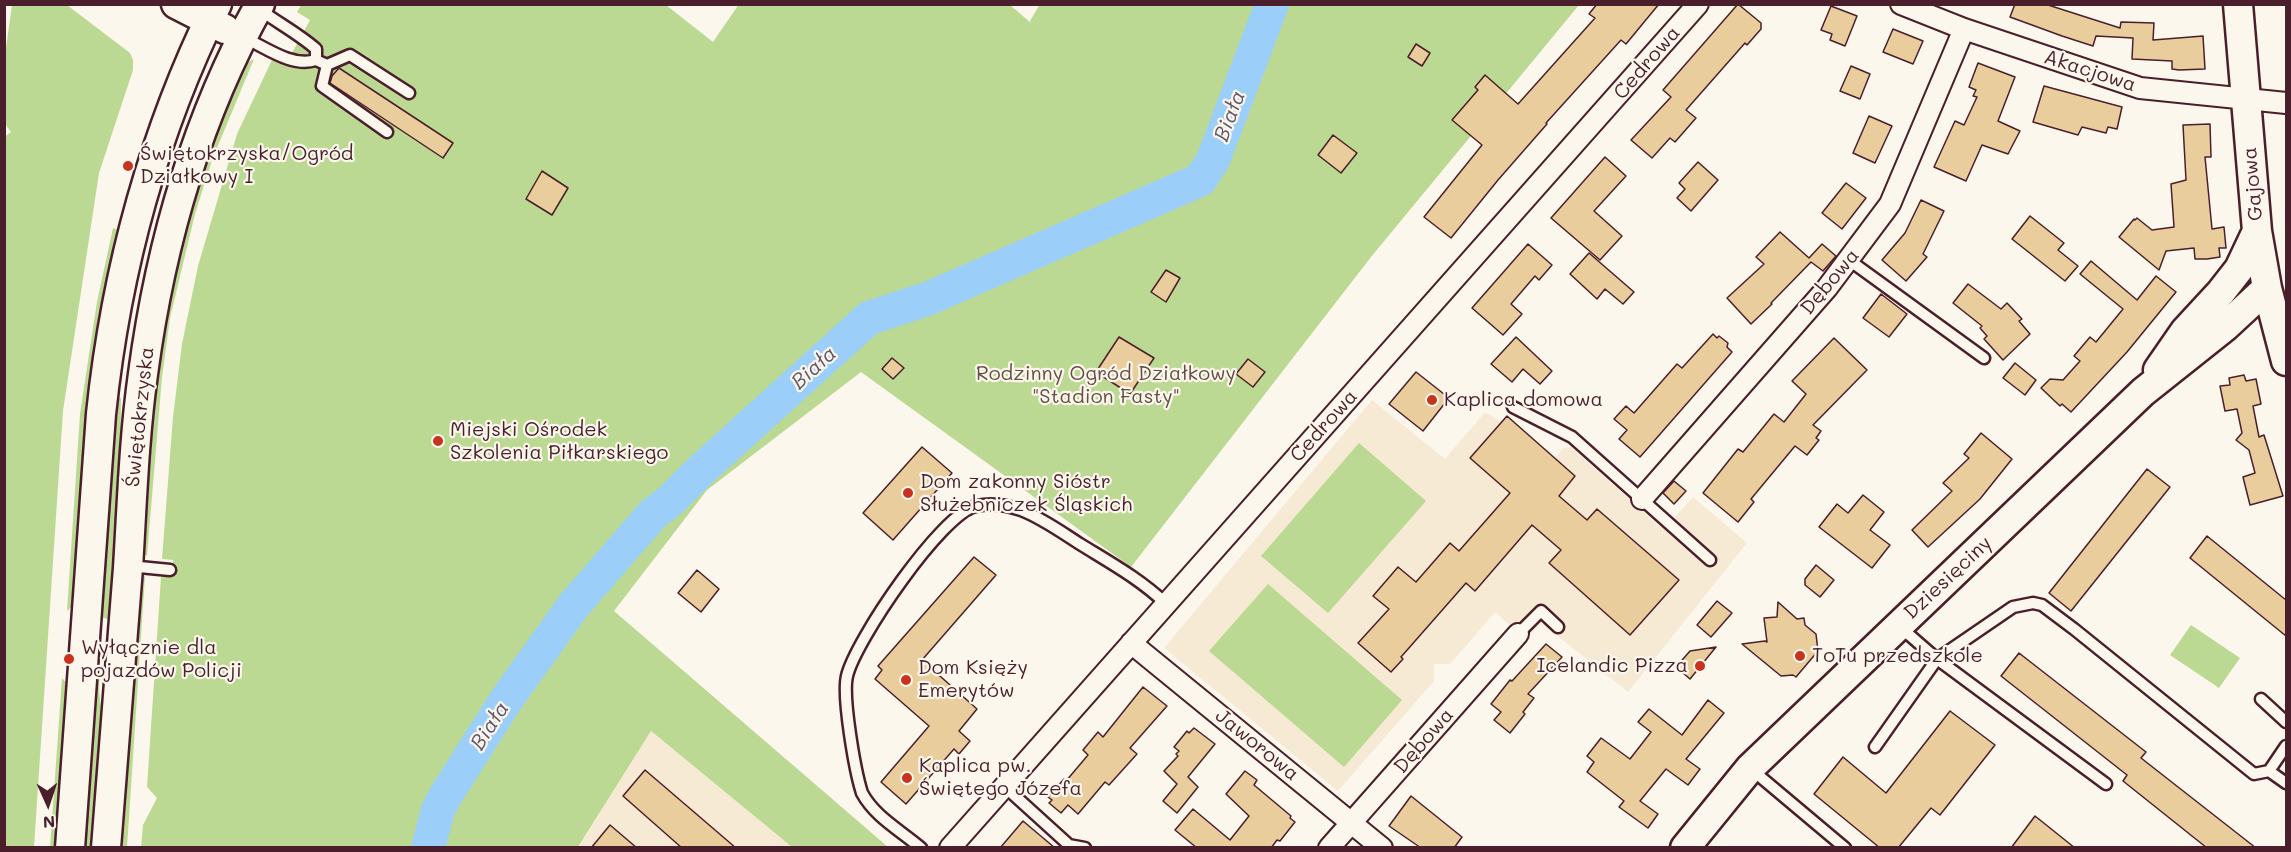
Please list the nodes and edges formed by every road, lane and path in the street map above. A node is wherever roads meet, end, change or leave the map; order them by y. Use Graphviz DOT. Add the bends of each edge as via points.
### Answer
graph roads {
  1 [pos="176,4"];
  2 [pos="1698,4"];
  3 [pos="1901,4"];
  4 [pos="2238,4"];
  5 [pos="256,6"];
  6 [pos="213,13"];
  7 [pos="1964,29"];
  8 [pos="243,37"];
  9 [pos="316,60"];
  10 [pos="327,65"];
  11 [pos="409,93"];
  12 [pos="2246,100"];
  13 [pos="2286,103"];
  14 [pos="387,132"];
  15 [pos="2257,231"];
  16 [pos="1849,260"];
  17 [pos="2267,288"];
  18 [pos="2221,292"];
  19 [pos="2226,326"];
  20 [pos="2284,353"];
  21 [pos="1984,358"];
  22 [pos="2143,392"];
  23 [pos="1513,407"];
  24 [pos="1642,499"];
  25 [pos="1710,560"];
  26 [pos="128,566"];
  27 [pos="170,570"];
  28 [pos="1165,603"];
  29 [pos="1899,625"];
  30 [pos="1558,627"];
  31 [pos="1518,634"];
  32 [pos="1131,643"];
  33 [pos="86,648"];
  34 [pos="120,652"];
  35 [pos="1937,659"];
  36 [pos="2261,699"];
  37 [pos="2286,722"];
  38 [pos="2286,746"];
  39 [pos="1875,747"];
  40 [pos="1750,768"];
  41 [pos="2269,771"];
  42 [pos="2286,783"];
  43 [pos="2106,784"];
  44 [pos="1004,786"];
  45 [pos="1351,822"];
  46 [pos="70,848"];
  47 [pos="106,848"];
  48 [pos="921,848"];
  49 [pos="950,848"];
  50 [pos="1085,848"];
  51 [pos="1329,848"];
  52 [pos="1382,848"];
  53 [pos="1684,848"];
  54 [pos="1845,848"];
  1 -- 6 [label="main road"];
  2 -- 28 [label="street, Cedrowa"];
  3 -- 7 [label="street, Akacjowa"];
  4 -- 12 [label="main road, Gajowa"];
  5 -- 8 [label="main road, Świętokrzyska"];
  5 -- 9 [label="lane" via="301,36 316,50"];
  6 -- 8 [label="main road"];
  6 -- 33 [label="main road, Świętokrzyska" via="185,73 149,172 116,307 102,404"];
  7 -- 12 [label="street, Akacjowa" via="2140,88"];
  7 -- 16 [label="street, Dębowa" via="1890,204"];
  8 -- 9 [label="lane" via="288,59 307,63"];
  8 -- 26 [label="main road, Świętokrzyska" via="216,94 194,155 164,258 143,374"];
  9 -- 10 [label="lane"];
  10 -- 11 [label="lane" via="351,54"];
  10 -- 14 [label="lane" via="322,86"];
  12 -- 13 [label="street, Akacjowa"];
  12 -- 15 [label="main road, Gajowa"];
  15 -- 17 [label="main road, Gajowa"];
  15 -- 18 [label="main road, Dziesięciny"];
  16 -- 21 [label="lane"];
  16 -- 24 [label="street, Dębowa"];
  17 -- 18 [label="main road" via="2244,284"];
  17 -- 19 [label="main road, Dziesięciny"];
  17 -- 20 [label="main road, Gajowa"];
  18 -- 22 [label="main road, Dziesięciny" via="2185,331"];
  19 -- 20 [label="main road" via="2257,326 2271,333"];
  19 -- 22 [label="main road, Dziesięciny"];
  22 -- 29 [label="main road, Dziesięciny"];
  23 -- 24 [label="lane" via="1572,437"];
  24 -- 25 [label="lane"];
  26 -- 27 [label="lane"];
  26 -- 34 [label="main road, Świętokrzyska"];
  28 -- 32 [label="street, Cedrowa"];
  28 -- 48 [label="lane" via="1148,587 1020,510 991,505 961,512 901,580 871,625 847,676 845,695 862,793 878,814"];
  29 -- 35 [label="lane"];
  29 -- 40 [label="main road, Dziesięciny"];
  30 -- 31 [label="lane" via="1541,611"];
  31 -- 45 [label="street, Dębowa"];
  32 -- 44 [label="street, Cedrowa"];
  32 -- 45 [label="street, Jaworowa"];
  33 -- 34 [label="main road" via="88,637 102,629 118,636"];
  33 -- 46 [label="main road, Świętokrzyska"];
  34 -- 47 [label="main road, Świętokrzyska"];
  35 -- 39 [label="lane"];
  35 -- 41 [label="lane" via="2013,607 2042,605 2254,774"];
  35 -- 43 [label="lane"];
  36 -- 37 [label="lane"];
  38 -- 41 [label="lane"];
  40 -- 53 [label="main road, Dziesięciny"];
  40 -- 54 [label="lane"];
  41 -- 42 [label="lane"];
  44 -- 49 [label="street, Cedrowa"];
  44 -- 50 [label="lane" via="1069,845"];
  45 -- 51 [label="street, Dębowa"];
  45 -- 52 [label="street, Jaworowa"];
}
